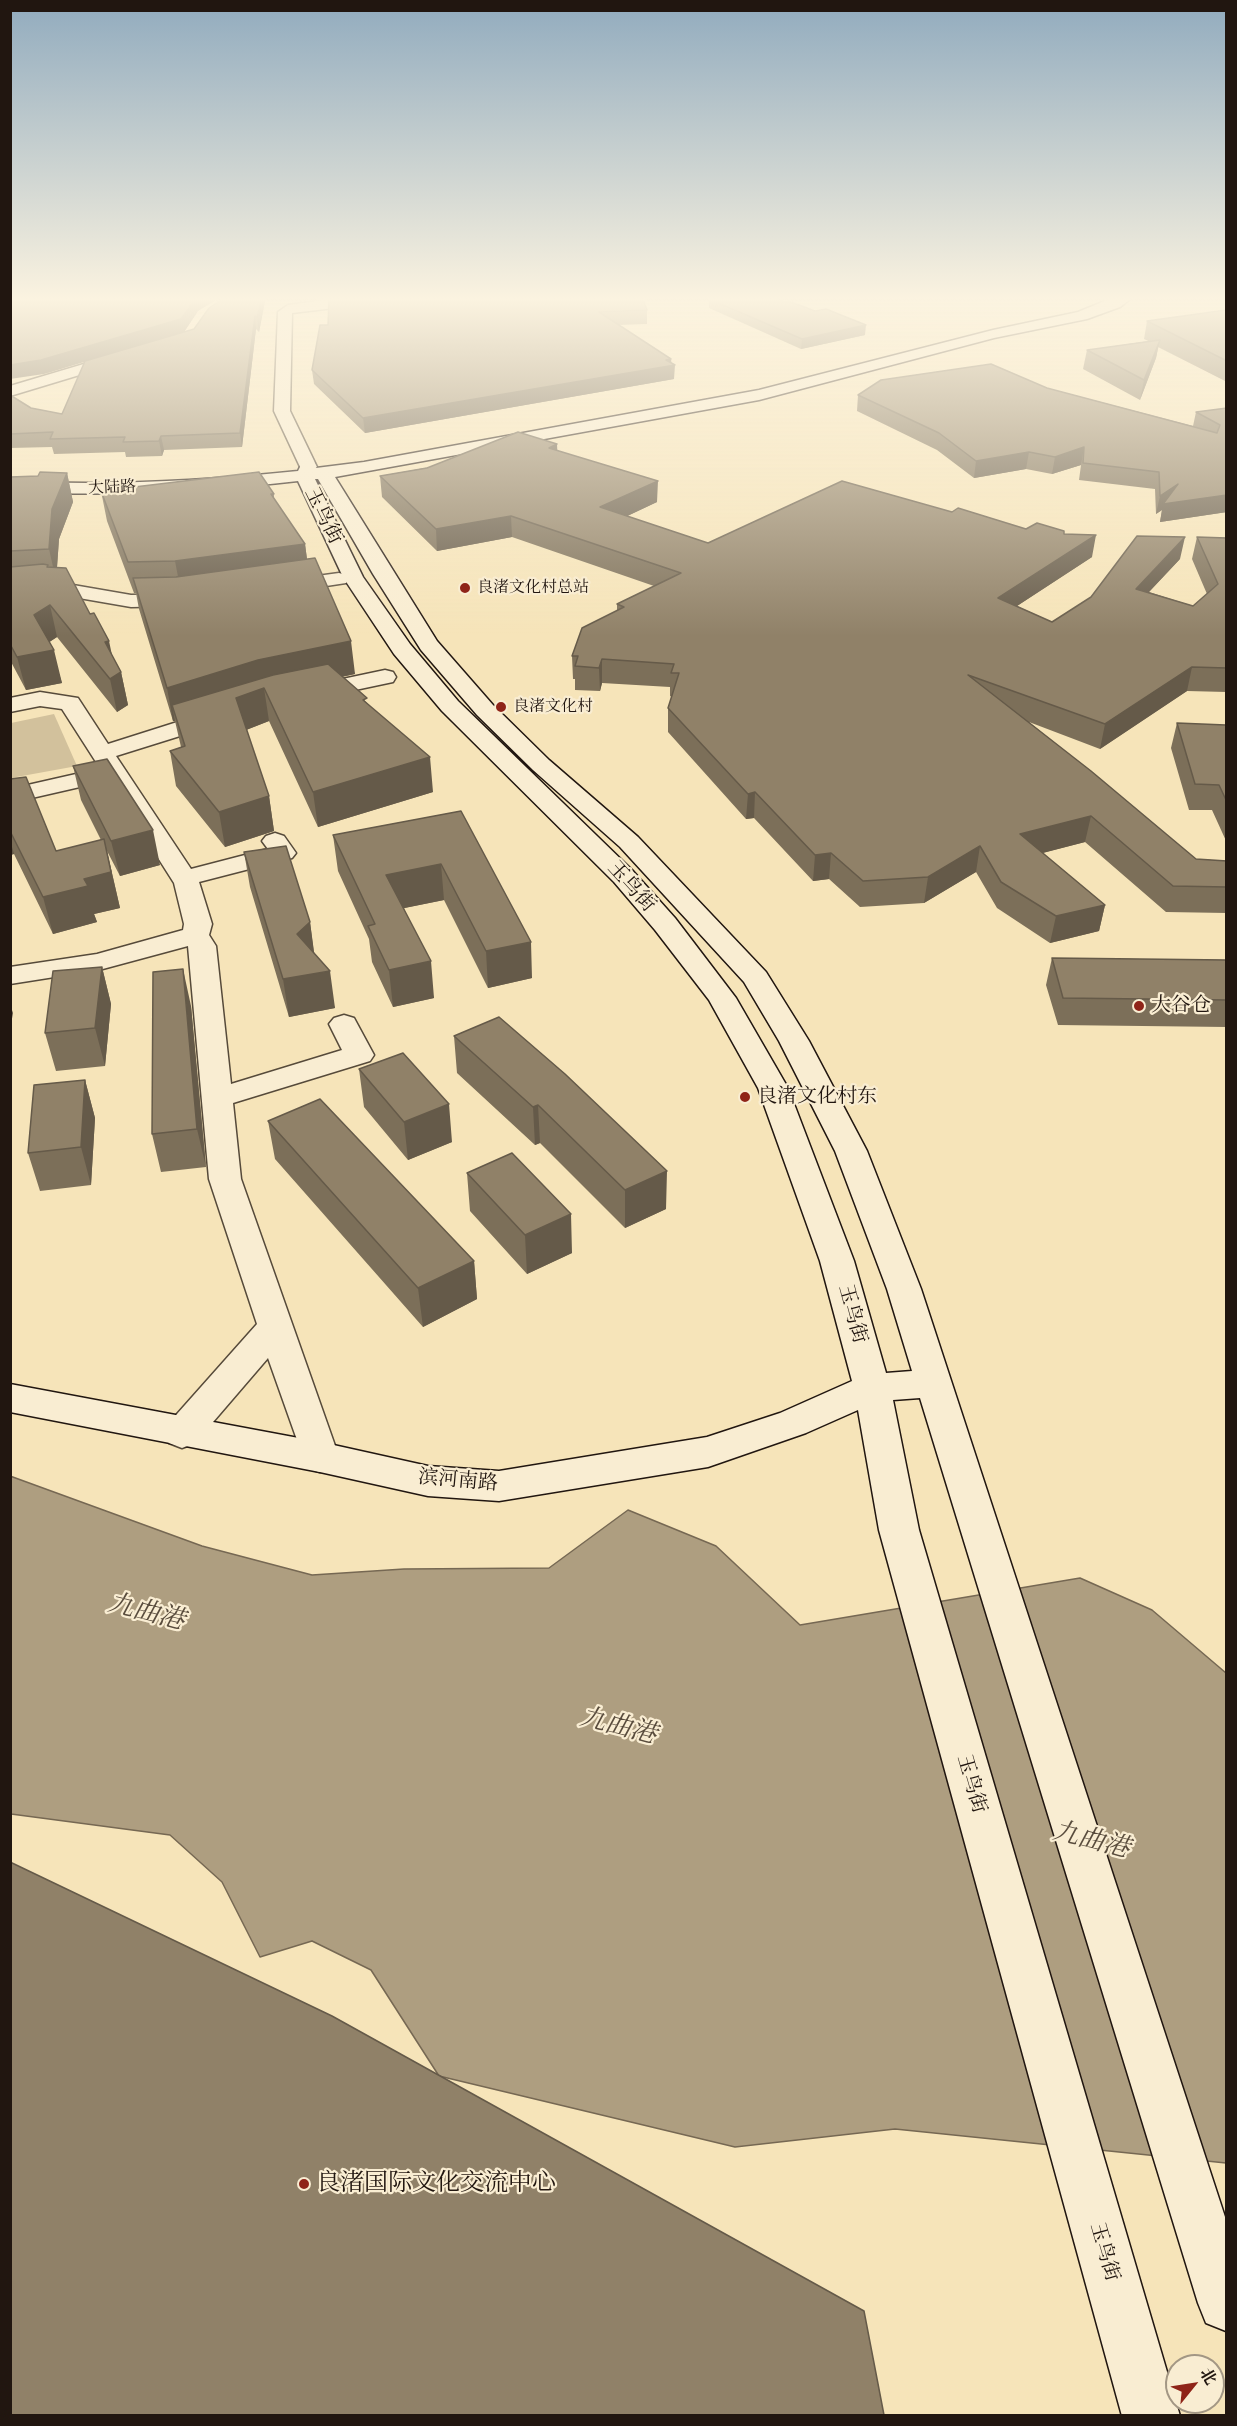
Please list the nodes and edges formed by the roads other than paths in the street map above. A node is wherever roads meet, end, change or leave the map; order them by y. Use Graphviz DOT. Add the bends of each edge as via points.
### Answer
graph roads {
  1 [pos="282,409"];
  2 [pos="638,409"];
  3 [pos="678,409"];
  4 [pos="10,473"];
  5 [pos="312,473"];
  6 [pos="10,486"];
  7 [pos="339,579"];
  8 [pos="260,589"];
  9 [pos="10,591"];
  10 [pos="204,597"];
  11 [pos="385,677"];
  12 [pos="284,698"];
  13 [pos="10,705"];
  14 [pos="238,711"];
  15 [pos="106,759"];
  16 [pos="10,796"];
  17 [pos="276,841"];
  18 [pos="184,878"];
  19 [pos="195,935"];
  20 [pos="10,976"];
  21 [pos="344,1024"];
  22 [pos="217,1098"];
  23 [pos="276,1326"];
  24 [pos="933,1383"];
  25 [pos="872,1388"];
  26 [pos="10,1398"];
  27 [pos="182,1432"];
  28 [pos="320,1457"];
  29 [pos="1227,2303"];
  30 [pos="1144,2393"];
  1 -- 5 [label="main road"];
  2 -- 5 [label="main road, 大陆路"];
  3 -- 5 [label="main road, 大陆路"];
  4 -- 5 [label="main road, 大陆路" via="71,477"];
  5 -- 6 [label="main road, 大陆路" via="104,488"];
  5 -- 24 [label="main road, 玉鸟街" via="429,645 485,710 629,842 756,978 851,1151 904,1290"];
  5 -- 25 [label="main road, 玉鸟街" via="353,577 402,649 450,706 623,876 722,998 773,1088 789,1128 837,1261"];
  7 -- 8 [label="main road"];
  9 -- 10 [label="main road" via="50,586 132,601"];
  11 -- 12 [label="main road"];
  13 -- 15 [label="main road" via="40,699 70,703"];
  14 -- 15 [label="main road"];
  15 -- 16 [label="main road" via="84,779"];
  15 -- 18 [label="main road"];
  17 -- 18 [label="main road" via="283,853"];
  18 -- 19 [label="main road" via="198,924"];
  19 -- 20 [label="main road" via="99,962"];
  19 -- 22 [label="main road" via="202,946"];
  21 -- 22 [label="main road" via="358,1055"];
  22 -- 23 [label="main road" via="225,1179"];
  23 -- 27 [label="main road"];
  23 -- 28 [label="main road"];
  24 -- 25 [label="main road, 滨河南路"];
  24 -- 29 [label="main road, 玉鸟街"];
  25 -- 28 [label="main road, 滨河南路" via="793,1423 708,1452 499,1486 428,1481"];
  25 -- 30 [label="main road, 玉鸟街" via="899,1530"];
  26 -- 27 [label="main road, 滨河南路"];
  27 -- 28 [label="main road, 滨河南路"];
}
